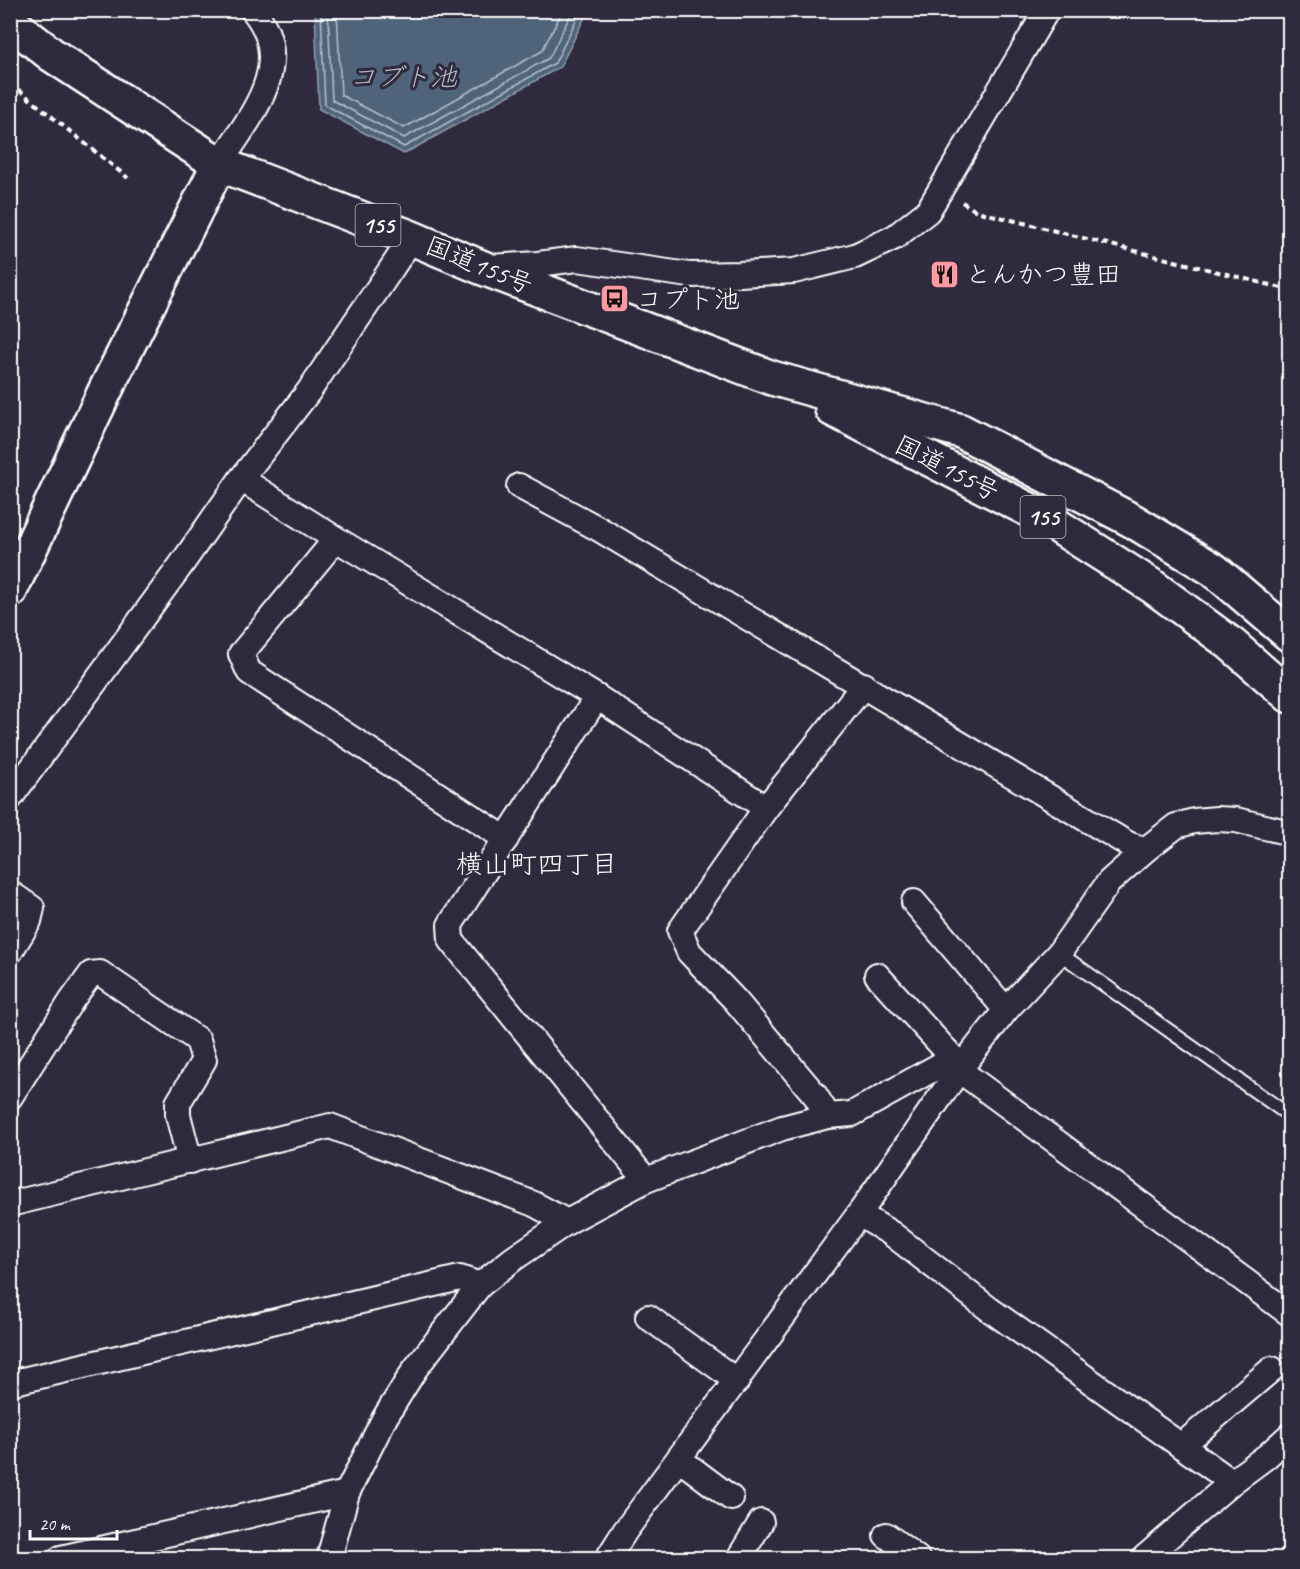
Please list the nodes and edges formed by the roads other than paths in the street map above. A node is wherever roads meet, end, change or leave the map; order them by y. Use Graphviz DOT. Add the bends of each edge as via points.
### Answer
graph roads {
  1 [pos="253,10"];
  2 [pos="1047,10"];
  3 [pos="10,22"];
  4 [pos="219,164"];
  5 [pos="412,238"];
  6 [pos="483,268"];
  7 [pos="772,378"];
  8 [pos="241,479"];
  9 [pos="519,486"];
  10 [pos="336,539"];
  11 [pos="10,591"];
  12 [pos="1290,635"];
  13 [pos="864,685"];
  14 [pos="1290,696"];
  15 [pos="597,697"];
  16 [pos="10,798"];
  17 [pos="766,808"];
  18 [pos="1290,833"];
  19 [pos="506,839"];
  20 [pos="1145,850"];
  21 [pos="10,893"];
  22 [pos="914,902"];
  23 [pos="10,952"];
  24 [pos="1059,952"];
  25 [pos="877,975"];
  26 [pos="1006,1010"];
  27 [pos="956,1064"];
  28 [pos="10,1097"];
  29 [pos="828,1116"];
  30 [pos="1290,1116"];
  31 [pos="190,1161"];
  32 [pos="646,1180"];
  33 [pos="10,1204"];
  34 [pos="859,1214"];
  35 [pos="567,1222"];
  36 [pos="480,1285"];
  37 [pos="1290,1314"];
  38 [pos="648,1317"];
  39 [pos="1272,1369"];
  40 [pos="737,1381"];
  41 [pos="10,1383"];
  42 [pos="1290,1435"];
  43 [pos="1181,1446"];
  44 [pos="679,1459"];
  45 [pos="1232,1482"];
  46 [pos="347,1493"];
  47 [pos="731,1498"];
  48 [pos="761,1522"];
  49 [pos="886,1535"];
  50 [pos="61,1558"];
  51 [pos="329,1558"];
  52 [pos="608,1558"];
  53 [pos="739,1558"];
  54 [pos="917,1558"];
  55 [pos="1144,1558"];
  1 -- 4 [label="street" via="273,56 263,96"];
  2 -- 6 [label="street" via="928,211 895,237 855,256 794,271 689,275 577,259"];
  3 -- 4 [label="main road, 国道155号 / 155" via="52,56"];
  4 -- 5 [label="main road, 国道155号 / 155"];
  4 -- 11 [label="main road"];
  5 -- 6 [label="main road, 国道155号 / 155"];
  5 -- 8 [label="street" via="309,391"];
  6 -- 7 [label="main road, 国道155号 / 155"];
  7 -- 12 [label="main road, 国道155号 / 155" via="961,431 1133,521 1214,570"];
  7 -- 14 [label="main road, 国道155号 / 155" via="1045,518 1152,586 1231,644"];
  8 -- 10 [label="street"];
  8 -- 16 [label="street"];
  9 -- 13 [label="street"];
  10 -- 15 [label="street"];
  10 -- 19 [label="street" via="241,654 249,672"];
  13 -- 17 [label="street"];
  13 -- 20 [label="street" via="1128,844"];
  15 -- 17 [label="street"];
  15 -- 19 [label="street"];
  17 -- 29 [label="street" via="680,931 689,952 801,1077"];
  18 -- 20 [label="street" via="1236,820 1194,821 1176,826"];
  19 -- 32 [label="street" via="450,925 451,940"];
  20 -- 24 [label="street" via="1109,882"];
  21 -- 23 [label="street" via="32,908 29,921"];
  22 -- 26 [label="street"];
  24 -- 26 [label="street"];
  24 -- 30 [label="lane"];
  25 -- 27 [label="street"];
  26 -- 27 [label="street"];
  27 -- 29 [label="street" via="852,1114"];
  27 -- 34 [label="street"];
  27 -- 37 [label="street"];
  28 -- 31 [label="street" via="72,1000 91,974 100,973 198,1040 204,1060 178,1103"];
  29 -- 32 [label="street" via="782,1128"];
  31 -- 33 [label="street"];
  31 -- 35 [label="street" via="330,1126 534,1204"];
  32 -- 35 [label="street"];
  34 -- 40 [label="street"];
  34 -- 43 [label="street" via="892,1234 989,1309"];
  35 -- 36 [label="street"];
  36 -- 41 [label="street" via="460,1278"];
  36 -- 46 [label="street" via="415,1369 384,1419"];
  38 -- 40 [label="street"];
  39 -- 43 [label="street"];
  40 -- 44 [label="street"];
  42 -- 45 [label="street"];
  43 -- 45 [label="street"];
  44 -- 47 [label="street"];
  44 -- 52 [label="street"];
  45 -- 55 [label="street"];
  46 -- 50 [label="street"];
  46 -- 51 [label="street"];
  48 -- 53 [label="street"];
  49 -- 54 [label="street"];
}
